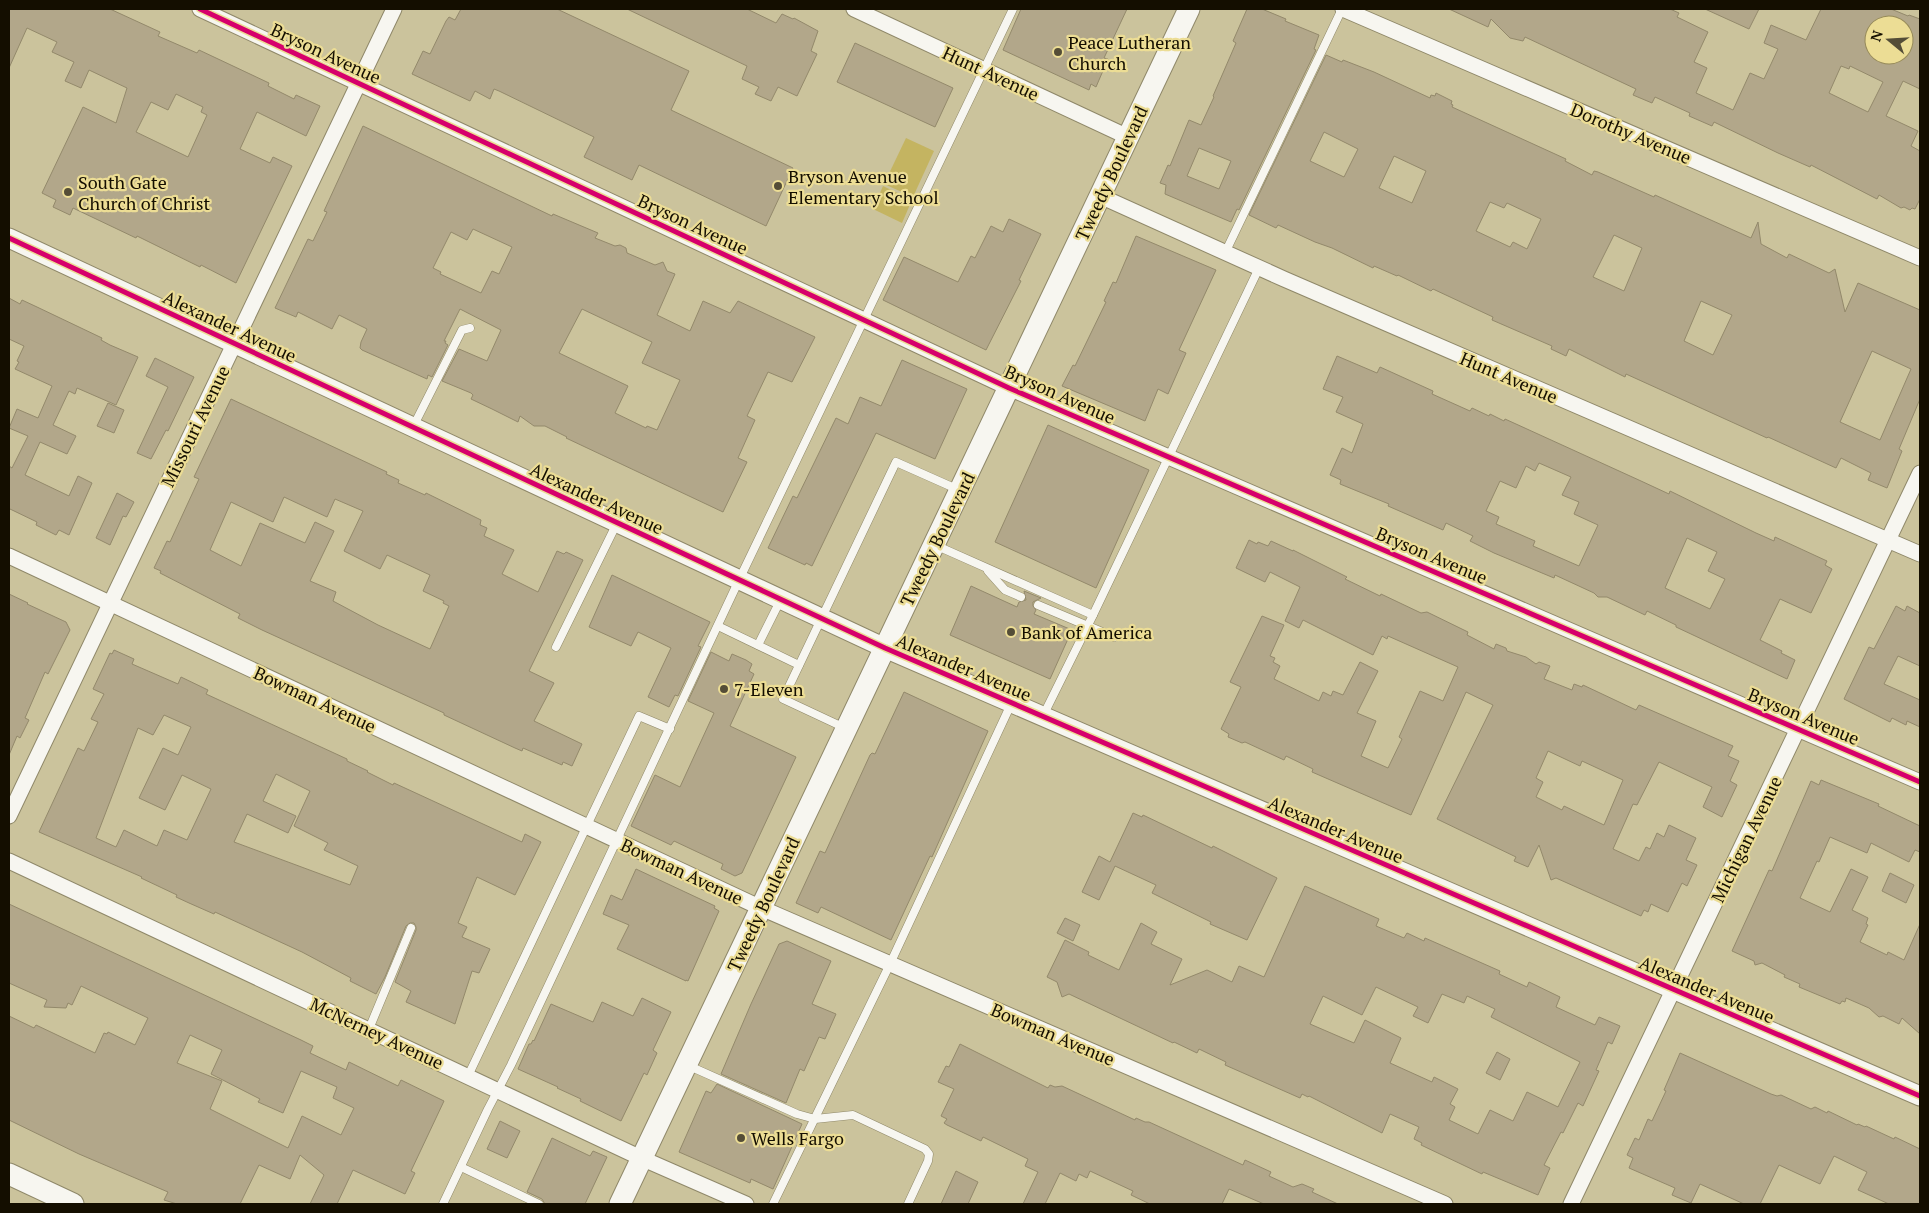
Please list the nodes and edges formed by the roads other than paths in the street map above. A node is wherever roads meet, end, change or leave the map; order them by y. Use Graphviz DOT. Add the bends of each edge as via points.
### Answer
graph roads {
  1 [pos="200,9"];
  2 [pos="394,9"];
  3 [pos="854,9"];
  4 [pos="1013,9"];
  5 [pos="1189,9"];
  6 [pos="1342,9"];
  7 [pos="984,70"];
  8 [pos="358,83"];
  9 [pos="1128,137"];
  10 [pos="1100,196"];
  11 [pos="9,238"];
  12 [pos="1225,253"];
  13 [pos="1920,258"];
  14 [pos="1259,268"];
  15 [pos="865,320"];
  16 [pos="470,328"];
  17 [pos="235,344"];
  18 [pos="1009,388"];
  19 [pos="413,427"];
  20 [pos="1169,456"];
  21 [pos="1920,473"];
  22 [pos="960,491"];
  23 [pos="617,523"];
  24 [pos="1888,540"];
  25 [pos="935,545"];
  26 [pos="1920,554"];
  27 [pos="9,556"];
  28 [pos="986,569"];
  29 [pos="739,580"];
  30 [pos="1021,597"];
  31 [pos="780,599"];
  32 [pos="109,603"];
  33 [pos="1038,604"];
  34 [pos="1093,615"];
  35 [pos="821,618"];
  36 [pos="718,626"];
  37 [pos="1088,626"];
  38 [pos="1114,637"];
  39 [pos="758,646"];
  40 [pos="556,647"];
  41 [pos="885,648"];
  42 [pos="799,665"];
  43 [pos="1012,702"];
  44 [pos="1043,716"];
  45 [pos="670,729"];
  46 [pos="846,729"];
  47 [pos="1798,729"];
  48 [pos="1920,782"];
  49 [pos="9,816"];
  50 [pos="586,826"];
  51 [pos="616,840"];
  52 [pos="9,861"];
  53 [pos="761,908"];
  54 [pos="411,928"];
  55 [pos="890,964"];
  56 [pos="1674,990"];
  57 [pos="369,1029"];
  58 [pos="687,1065"];
  59 [pos="468,1076"];
  60 [pos="497,1090"];
  61 [pos="1920,1096"];
  62 [pos="815,1119"];
  63 [pos="641,1158"];
  64 [pos="461,1167"];
  65 [pos="9,1174"];
  66 [pos="72,1204"];
  67 [pos="442,1204"];
  68 [pos="539,1204"];
  69 [pos="620,1204"];
  70 [pos="746,1204"];
  71 [pos="773,1204"];
  72 [pos="908,1204"];
  73 [pos="1446,1204"];
  74 [pos="1571,1204"];
  1 -- 8 [label="street, Bryson Avenue"];
  2 -- 8 [label="street, Missouri Avenue"];
  3 -- 7 [label="street, Hunt Avenue"];
  4 -- 7 [label="lane" via="1001,25"];
  5 -- 9 [label="main road, Tweedy Boulevard"];
  6 -- 12 [label="lane"];
  6 -- 13 [label="street, Dorothy Avenue"];
  7 -- 9 [label="street, Hunt Avenue"];
  7 -- 15 [label="lane"];
  8 -- 15 [label="street, Bryson Avenue"];
  8 -- 17 [label="street, Missouri Avenue"];
  9 -- 10 [label="main road, Tweedy Boulevard"];
  10 -- 12 [label="street, Hunt Avenue"];
  10 -- 18 [label="main road, Tweedy Boulevard"];
  11 -- 17 [label="street, Alexander Avenue"];
  12 -- 14 [label="street, Hunt Avenue"];
  14 -- 20 [label="lane"];
  14 -- 24 [label="street, Hunt Avenue"];
  15 -- 18 [label="street, Bryson Avenue"];
  15 -- 29 [label="lane"];
  16 -- 19 [label="lane" via="462,330"];
  17 -- 19 [label="street, Alexander Avenue"];
  17 -- 32 [label="street, Missouri Avenue"];
  18 -- 20 [label="street, Bryson Avenue"];
  18 -- 22 [label="main road, Tweedy Boulevard"];
  19 -- 23 [label="street, Alexander Avenue"];
  20 -- 34 [label="lane"];
  20 -- 47 [label="street, Bryson Avenue"];
  21 -- 24 [label="street, Michigan Avenue"];
  22 -- 25 [label="main road, Tweedy Boulevard"];
  22 -- 35 [label="lane" via="896,462"];
  23 -- 29 [label="street, Alexander Avenue"];
  23 -- 40 [label="lane"];
  24 -- 26 [label="street, Hunt Avenue"];
  24 -- 47 [label="street, Michigan Avenue"];
  25 -- 28 [label="lane"];
  25 -- 41 [label="main road, Tweedy Boulevard"];
  27 -- 32 [label="street, Bowman Avenue"];
  28 -- 30 [label="lane" via="1006,590"];
  28 -- 34 [label="lane"];
  29 -- 31 [label="street, Alexander Avenue"];
  29 -- 36 [label="lane"];
  31 -- 35 [label="street, Alexander Avenue"];
  31 -- 39 [label="lane"];
  32 -- 49 [label="street, Missouri Avenue"];
  32 -- 50 [label="street, Bowman Avenue"];
  33 -- 37 [label="lane"];
  34 -- 37 [label="lane"];
  35 -- 41 [label="street, Alexander Avenue"];
  35 -- 42 [label="lane"];
  36 -- 39 [label="lane"];
  36 -- 45 [label="lane"];
  37 -- 38 [label="lane"];
  37 -- 44 [label="lane"];
  39 -- 42 [label="lane"];
  41 -- 43 [label="street, Alexander Avenue"];
  41 -- 46 [label="main road, Tweedy Boulevard"];
  42 -- 46 [label="lane" via="782,699"];
  43 -- 44 [label="street, Alexander Avenue"];
  43 -- 55 [label="lane"];
  44 -- 56 [label="street, Alexander Avenue"];
  45 -- 50 [label="lane" via="639,716"];
  45 -- 51 [label="lane"];
  46 -- 53 [label="main road, Tweedy Boulevard"];
  47 -- 48 [label="street, Bryson Avenue"];
  47 -- 56 [label="street, Michigan Avenue"];
  50 -- 51 [label="street, Bowman Avenue"];
  50 -- 59 [label="lane"];
  51 -- 53 [label="street, Bowman Avenue"];
  51 -- 60 [label="lane"];
  52 -- 57 [label="street, McNerney Avenue"];
  53 -- 55 [label="street, Bowman Avenue"];
  53 -- 58 [label="main road, Tweedy Boulevard"];
  54 -- 57 [label="lane"];
  55 -- 62 [label="lane"];
  55 -- 73 [label="street, Bowman Avenue"];
  56 -- 61 [label="street, Alexander Avenue"];
  56 -- 74 [label="street, Michigan Avenue"];
  57 -- 59 [label="street, McNerney Avenue"];
  58 -- 62 [label="lane"];
  58 -- 63 [label="main road, Tweedy Boulevard"];
  59 -- 60 [label="street, McNerney Avenue"];
  60 -- 63 [label="street, McNerney Avenue"];
  60 -- 64 [label="lane"];
  62 -- 71 [label="lane"];
  62 -- 72 [label="lane" via="853,1115 925,1149 929,1154 928,1161"];
  63 -- 69 [label="main road, Tweedy Boulevard"];
  63 -- 70 [label="street, McNerney Avenue"];
  64 -- 67 [label="lane"];
  64 -- 68 [label="lane"];
  65 -- 66 [label="main road"];
}
